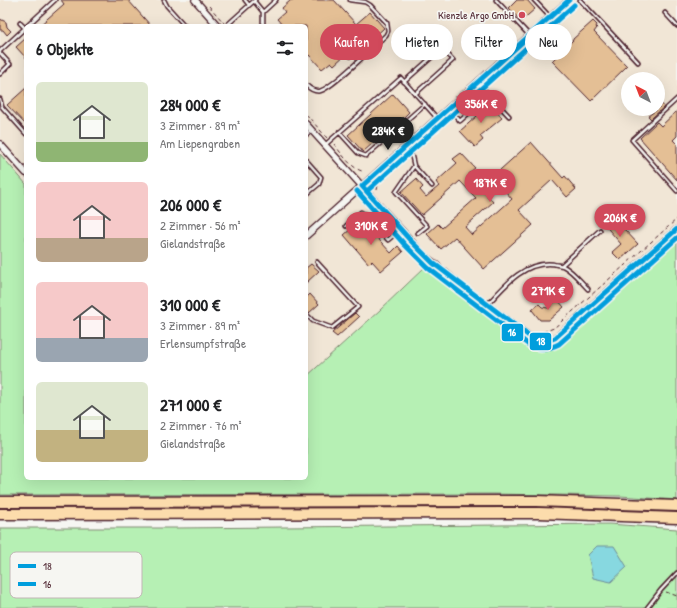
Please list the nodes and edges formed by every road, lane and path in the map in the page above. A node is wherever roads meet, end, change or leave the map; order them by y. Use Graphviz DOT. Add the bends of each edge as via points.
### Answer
graph roads {
  1 [pos="55,0"];
  2 [pos="164,0"];
  3 [pos="195,0"];
  4 [pos="245,0"];
  5 [pos="276,0"];
  6 [pos="350,0"];
  7 [pos="496,0"];
  8 [pos="534,0"];
  9 [pos="569,0"];
  10 [pos="580,0"];
  11 [pos="255,1"];
  12 [pos="208,5"];
  13 [pos="249,5"];
  14 [pos="263,12"];
  15 [pos="665,14"];
  16 [pos="550,17"];
  17 [pos="20,23"];
  18 [pos="29,24"];
  19 [pos="183,24"];
  20 [pos="216,24"];
  21 [pos="225,24"];
  22 [pos="229,24"];
  23 [pos="263,24"];
  24 [pos="543,24"];
  25 [pos="24,26"];
  26 [pos="677,26"];
  27 [pos="24,29"];
  28 [pos="525,31"];
  29 [pos="525,40"];
  30 [pos="0,52"];
  31 [pos="638,62"];
  32 [pos="0,74"];
  33 [pos="404,82"];
  34 [pos="478,82"];
  35 [pos="308,87"];
  36 [pos="415,94"];
  37 [pos="489,95"];
  38 [pos="677,98"];
  39 [pos="0,99"];
  40 [pos="425,104"];
  41 [pos="449,108"];
  42 [pos="509,116"];
  43 [pos="437,119"];
  44 [pos="308,126"];
  45 [pos="311,130"];
  46 [pos="24,132"];
  47 [pos="339,132"];
  48 [pos="308,133"];
  49 [pos="0,144"];
  50 [pos="325,145"];
  51 [pos="411,153"];
  52 [pos="308,162"];
  53 [pos="414,166"];
  54 [pos="24,171"];
  55 [pos="379,181"];
  56 [pos="362,186"];
  57 [pos="432,186"];
  58 [pos="377,190"];
  59 [pos="677,191"];
  60 [pos="308,193"];
  61 [pos="677,219"];
  62 [pos="346,226"];
  63 [pos="677,229"];
  64 [pos="600,230"];
  65 [pos="418,233"];
  66 [pos="308,234"];
  67 [pos="395,234"];
  68 [pos="317,262"];
  69 [pos="562,265"];
  70 [pos="588,289"];
  71 [pos="487,305"];
  72 [pos="308,316"];
  73 [pos="543,332"];
  74 [pos="0,502"];
  75 [pos="677,506"];
  76 [pos="0,514"];
  77 [pos="677,518"];
  78 [pos="677,573"];
  79 [pos="661,590"];
  80 [pos="677,596"];
  81 [pos="647,608"];
  1 -- 18 [label="lane"];
  2 -- 19 [label="lane"];
  3 -- 20 [label="street"];
  4 -- 13 [label="lane"];
  5 -- 14 [label="lane"];
  6 -- 35 [label="lane" via="370,5 386,23 388,31 338,80 318,91"];
  7 -- 28 [label="lane"];
  8 -- 16 [label="lane"];
  9 -- 16 [label="street"];
  10 -- 31 [label="lane"];
  11 -- 13 [label="lane"];
  11 -- 14 [label="lane"];
  12 -- 21 [label="path"];
  13 -- 22 [label="lane"];
  14 -- 23 [label="lane"];
  15 -- 26 [label="lane"];
  16 -- 24 [label="street"];
  17 -- 25 [label="lane"];
  27 -- 30 [label="lane"];
  29 -- 34 [label="street"];
  30 -- 32 [label="lane" via="10,64"];
  33 -- 36 [label="lane"];
  33 -- 36 [label="lane" via="442,48 453,60"];
  33 -- 47 [label="lane" via="401,78"];
  34 -- 37 [label="lane"];
  34 -- 41 [label="street"];
  36 -- 40 [label="lane"];
  37 -- 41 [label="lane" via="460,121"];
  37 -- 42 [label="lane"];
  38 -- 59 [label="lane" via="632,140"];
  39 -- 46 [label="lane" via="2,108"];
  40 -- 43 [label="lane"];
  40 -- 47 [label="lane" via="366,156 358,152"];
  41 -- 43 [label="street"];
  43 -- 56 [label="street"];
  44 -- 45 [label="street"];
  45 -- 48 [label="lane"];
  45 -- 50 [label="street"];
  47 -- 50 [label="lane"];
  49 -- 54 [label="street"];
  50 -- 56 [label="street"];
  51 -- 53 [label="lane"];
  52 -- 60 [label="lane" via="321,177 318,184"];
  53 -- 57 [label="lane"];
  53 -- 65 [label="lane" via="396,192 427,226"];
  55 -- 58 [label="path"];
  56 -- 66 [label="street"];
  56 -- 71 [label="street" via="423,254"];
  61 -- 73 [label="path" via="554,328"];
  62 -- 67 [label="lane" via="361,212 388,240"];
  63 -- 71 [label="street" via="555,338 545,342 533,339"];
  64 -- 69 [label="lane"];
  68 -- 72 [label="lane" via="358,306 332,328 313,321"];
  69 -- 70 [label="lane"];
  69 -- 71 [label="lane" via="546,264 529,268 516,275"];
  74 -- 75 [label="highway" via="529,501"];
  76 -- 77 [label="highway" via="539,513"];
  78 -- 79 [label="lane"];
  79 -- 80 [label="path"];
  79 -- 81 [label="lane"];
}
